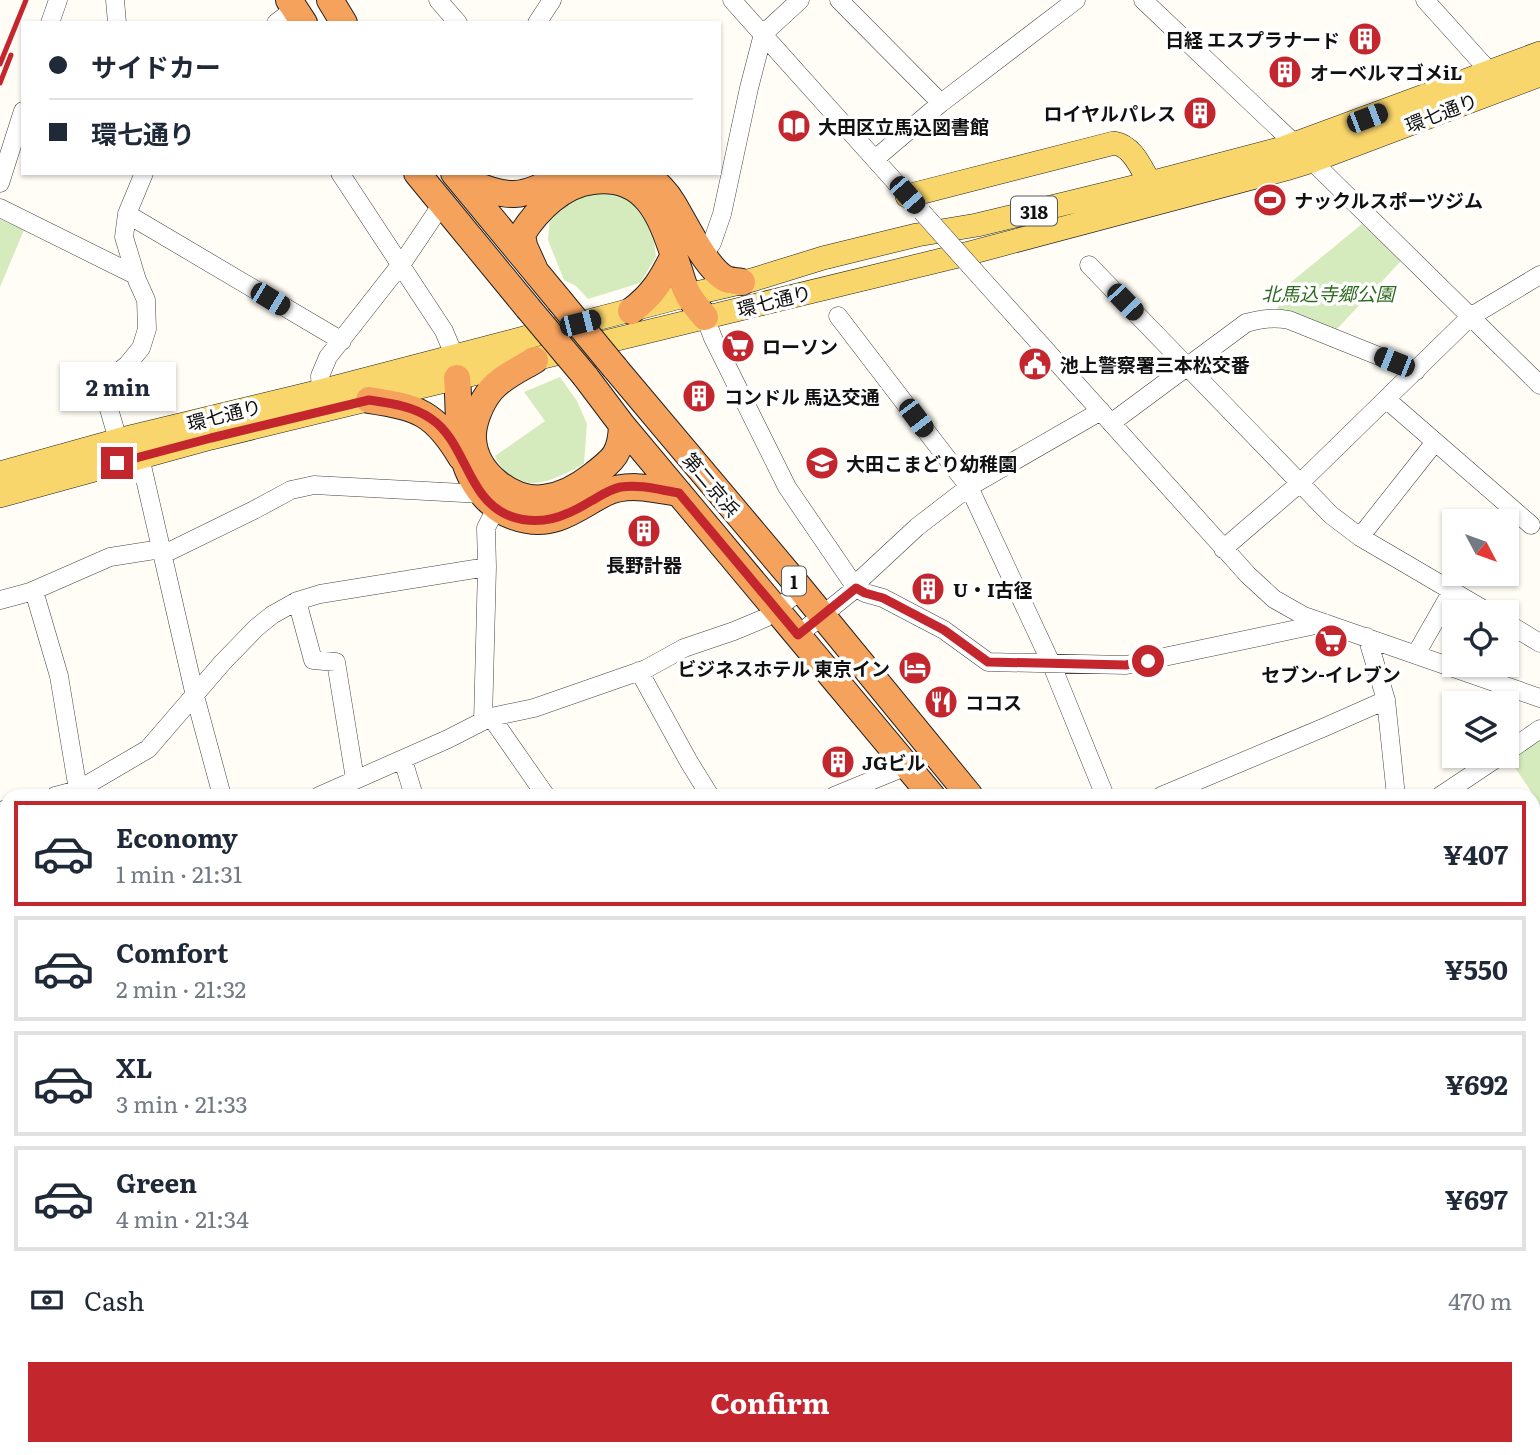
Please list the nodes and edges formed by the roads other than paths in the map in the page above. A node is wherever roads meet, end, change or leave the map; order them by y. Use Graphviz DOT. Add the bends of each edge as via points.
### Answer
graph roads {
  1 [pos="58,0"];
  2 [pos="115,0"];
  3 [pos="330,0"];
  4 [pos="438,0"];
  5 [pos="552,0"];
  6 [pos="732,0"];
  7 [pos="800,0"];
  8 [pos="839,0"];
  9 [pos="1076,0"];
  10 [pos="1143,0"];
  11 [pos="1425,0"];
  12 [pos="51,21"];
  13 [pos="117,21"];
  14 [pos="343,21"];
  15 [pos="456,21"];
  16 [pos="538,21"];
  17 [pos="763,34"];
  18 [pos="1540,53"];
  19 [pos="1490,72"];
  20 [pos="1540,75"];
  21 [pos="941,103"];
  22 [pos="21,117"];
  23 [pos="1304,153"];
  24 [pos="875,159"];
  25 [pos="143,175"];
  26 [pos="341,175"];
  27 [pos="419,175"];
  28 [pos="457,175"];
  29 [pos="563,175"];
  30 [pos="647,175"];
  31 [pos="0,183"];
  32 [pos="1150,183"];
  33 [pos="442,204"];
  34 [pos="914,204"];
  35 [pos="0,208"];
  36 [pos="127,214"];
  37 [pos="686,228"];
  38 [pos="674,254"];
  39 [pos="704,254"];
  40 [pos="400,265"];
  41 [pos="1089,265"];
  42 [pos="534,268"];
  43 [pos="135,275"];
  44 [pos="1540,275"];
  45 [pos="743,282"];
  46 [pos="696,293"];
  47 [pos="631,311"];
  48 [pos="838,316"];
  49 [pos="705,317"];
  50 [pos="1470,317"];
  51 [pos="342,341"];
  52 [pos="535,360"];
  53 [pos="1187,366"];
  54 [pos="455,367"];
  55 [pos="1416,371"];
  56 [pos="1540,385"];
  57 [pos="321,391"];
  58 [pos="1386,399"];
  59 [pos="369,400"];
  60 [pos="1106,417"];
  61 [pos="622,425"];
  62 [pos="118,440"];
  63 [pos="1435,442"];
  64 [pos="140,457"];
  65 [pos="464,461"];
  66 [pos="0,472"];
  67 [pos="1300,484"];
  68 [pos="969,487"];
  69 [pos="495,492"];
  70 [pos="679,493"];
  71 [pos="0,496"];
  72 [pos="1531,525"];
  73 [pos="1360,537"];
  74 [pos="1223,549"];
  75 [pos="162,552"];
  76 [pos="486,568"];
  77 [pos="856,588"];
  78 [pos="801,590"];
  79 [pos="34,591"];
  80 [pos="1452,591"];
  81 [pos="0,600"];
  82 [pos="1467,600"];
  83 [pos="297,601"];
  84 [pos="777,610"];
  85 [pos="822,616"];
  86 [pos="1325,623"];
  87 [pos="1519,630"];
  88 [pos="798,635"];
  89 [pos="1367,637"];
  90 [pos="1540,643"];
  91 [pos="1416,654"];
  92 [pos="1051,663"];
  93 [pos="639,671"];
  94 [pos="195,696"];
  95 [pos="1540,698"];
  96 [pos="1386,700"];
  97 [pos="487,719"];
  98 [pos="1540,729"];
  99 [pos="1519,743"];
  100 [pos="402,760"];
  101 [pos="907,766"];
  102 [pos="1484,768"];
  103 [pos="355,779"];
  104 [pos="78,789"];
  105 [pos="80,789"];
  106 [pos="220,789"];
  107 [pos="334,789"];
  108 [pos="412,789"];
  109 [pos="541,789"];
  110 [pos="705,789"];
  111 [pos="851,789"];
  112 [pos="926,789"];
  113 [pos="964,789"];
  114 [pos="1102,789"];
  115 [pos="1178,789"];
  116 [pos="1395,789"];
  117 [pos="1456,789"];
  1 -- 12 [label="street"];
  2 -- 13 [label="street"];
  3 -- 14 [label="highway"];
  4 -- 15 [label="street"];
  5 -- 16 [label="street"];
  6 -- 17 [label="street"];
  7 -- 17 [label="street"];
  8 -- 21 [label="street"];
  9 -- 21 [label="street"];
  10 -- 23 [label="street"];
  11 -- 19 [label="street"];
  17 -- 24 [label="street"];
  17 -- 39 [label="street" via="722,214"];
  18 -- 19 [label="main road, 環七通り / 318"];
  19 -- 23 [label="main road, 環七通り / 318"];
  20 -- 23 [label="main road, 環七通り / 318"];
  21 -- 24 [label="street"];
  22 -- 31 [label="street"];
  23 -- 32 [label="main road, 環七通り / 318"];
  23 -- 49 [label="main road, 環七通り / 318" via="966,254 942,269 891,281 846,282"];
  23 -- 50 [label="street"];
  24 -- 34 [label="street"];
  25 -- 36 [label="street"];
  26 -- 40 [label="street"];
  27 -- 33 [label="highway, 第二京浜 / 1"];
  28 -- 29 [label="highway" via="491,192 523,194"];
  28 -- 42 [label="highway, 第二京浜 / 1"];
  30 -- 37 [label="highway" via="663,189"];
  32 -- 34 [label="main road" via="1128,148 1114,143"];
  32 -- 45 [label="main road, 環七通り / 318" via="977,225 917,235 897,230 866,237 844,243 823,258"];
  33 -- 40 [label="street"];
  33 -- 61 [label="highway, 第二京浜 / 1, bridge"];
  34 -- 60 [label="street, bridge"];
  35 -- 43 [label="street"];
  36 -- 43 [label="street" via="124,237"];
  36 -- 51 [label="street"];
  37 -- 39 [label="highway"];
  37 -- 46 [label="highway"];
  38 -- 42 [label="highway" via="656,212 637,189 612,180 587,181 559,194 522,234"];
  38 -- 46 [label="highway"];
  38 -- 47 [label="highway" via="660,284"];
  39 -- 45 [label="highway" via="726,279"];
  40 -- 51 [label="street"];
  40 -- 54 [label="street" via="444,331"];
  41 -- 53 [label="street"];
  42 -- 78 [label="highway, 第二京浜 / 1, bridge"];
  43 -- 62 [label="street" via="146,300 147,329 141,348 102,384"];
  44 -- 50 [label="street"];
  45 -- 46 [label="main road, 環七通り"];
  46 -- 47 [label="main road, 環七通り"];
  46 -- 49 [label="highway"];
  47 -- 54 [label="main road, 環七通り"];
  48 -- 68 [label="street"];
  49 -- 52 [label="main road, 環七通り"];
  49 -- 77 [label="street" via="787,487"];
  50 -- 55 [label="street"];
  50 -- 56 [label="street"];
  51 -- 57 [label="street" via="320,376"];
  52 -- 54 [label="main road, 環七通り"];
  52 -- 69 [label="highway" via="493,387 478,414 475,447"];
  53 -- 55 [label="street" via="1246,323 1275,317"];
  53 -- 60 [label="street"];
  53 -- 67 [label="street"];
  54 -- 57 [label="main road, 環七通り"];
  54 -- 59 [label="main road, 環七通り"];
  54 -- 65 [label="highway"];
  55 -- 58 [label="street"];
  57 -- 62 [label="main road, 環七通り"];
  58 -- 63 [label="street"];
  58 -- 67 [label="street"];
  59 -- 64 [label="main road, 環七通り"];
  59 -- 65 [label="highway" via="431,418"];
  60 -- 68 [label="street"];
  60 -- 74 [label="street"];
  61 -- 69 [label="highway" via="613,458 578,486 542,499"];
  61 -- 70 [label="highway, 第二京浜 / 1"];
  62 -- 66 [label="main road, 環七通り"];
  63 -- 72 [label="street"];
  63 -- 73 [label="street"];
  64 -- 71 [label="main road, 環七通り"];
  64 -- 75 [label="street"];
  65 -- 69 [label="highway" via="472,481"];
  67 -- 73 [label="street"];
  67 -- 74 [label="street"];
  68 -- 77 [label="street" via="917,527"];
  68 -- 92 [label="street"];
  69 -- 70 [label="highway" via="507,514 536,521 568,514 620,488"];
  69 -- 75 [label="street" via="314,485 291,490"];
  69 -- 76 [label="street" via="486,528"];
  70 -- 84 [label="highway, 第二京浜 / 1"];
  73 -- 80 [label="street"];
  74 -- 86 [label="street" via="1274,599"];
  75 -- 79 [label="street" via="110,557"];
  75 -- 94 [label="street"];
  76 -- 83 [label="street"];
  76 -- 97 [label="street"];
  77 -- 85 [label="street"];
  77 -- 92 [label="street" via="944,630 988,662"];
  78 -- 84 [label="street"];
  78 -- 85 [label="highway, 第二京浜 / 1"];
  79 -- 81 [label="street"];
  79 -- 104 [label="street" via="59,676"];
  80 -- 82 [label="street"];
  80 -- 91 [label="street"];
  83 -- 94 [label="street" via="256,628"];
  83 -- 103 [label="street" via="313,660 335,662"];
  84 -- 88 [label="highway, 第二京浜 / 1"];
  84 -- 93 [label="street"];
  85 -- 88 [label="street"];
  85 -- 113 [label="highway, 第二京浜 / 1"];
  86 -- 89 [label="street"];
  86 -- 92 [label="street" via="1126,665"];
  87 -- 90 [label="street"];
  88 -- 101 [label="highway, 第二京浜 / 1"];
  89 -- 91 [label="street"];
  89 -- 96 [label="street"];
  91 -- 95 [label="street"];
  92 -- 114 [label="street"];
  93 -- 97 [label="street" via="534,708"];
  93 -- 110 [label="street"];
  94 -- 105 [label="street" via="148,749"];
  94 -- 106 [label="street"];
  96 -- 115 [label="street"];
  96 -- 116 [label="street"];
  97 -- 100 [label="street"];
  97 -- 109 [label="street"];
  98 -- 99 [label="street"];
  100 -- 103 [label="street"];
  100 -- 108 [label="street"];
  101 -- 111 [label="street"];
  101 -- 112 [label="highway, 第二京浜 / 1"];
  102 -- 117 [label="street"];
  103 -- 107 [label="street"];
}
